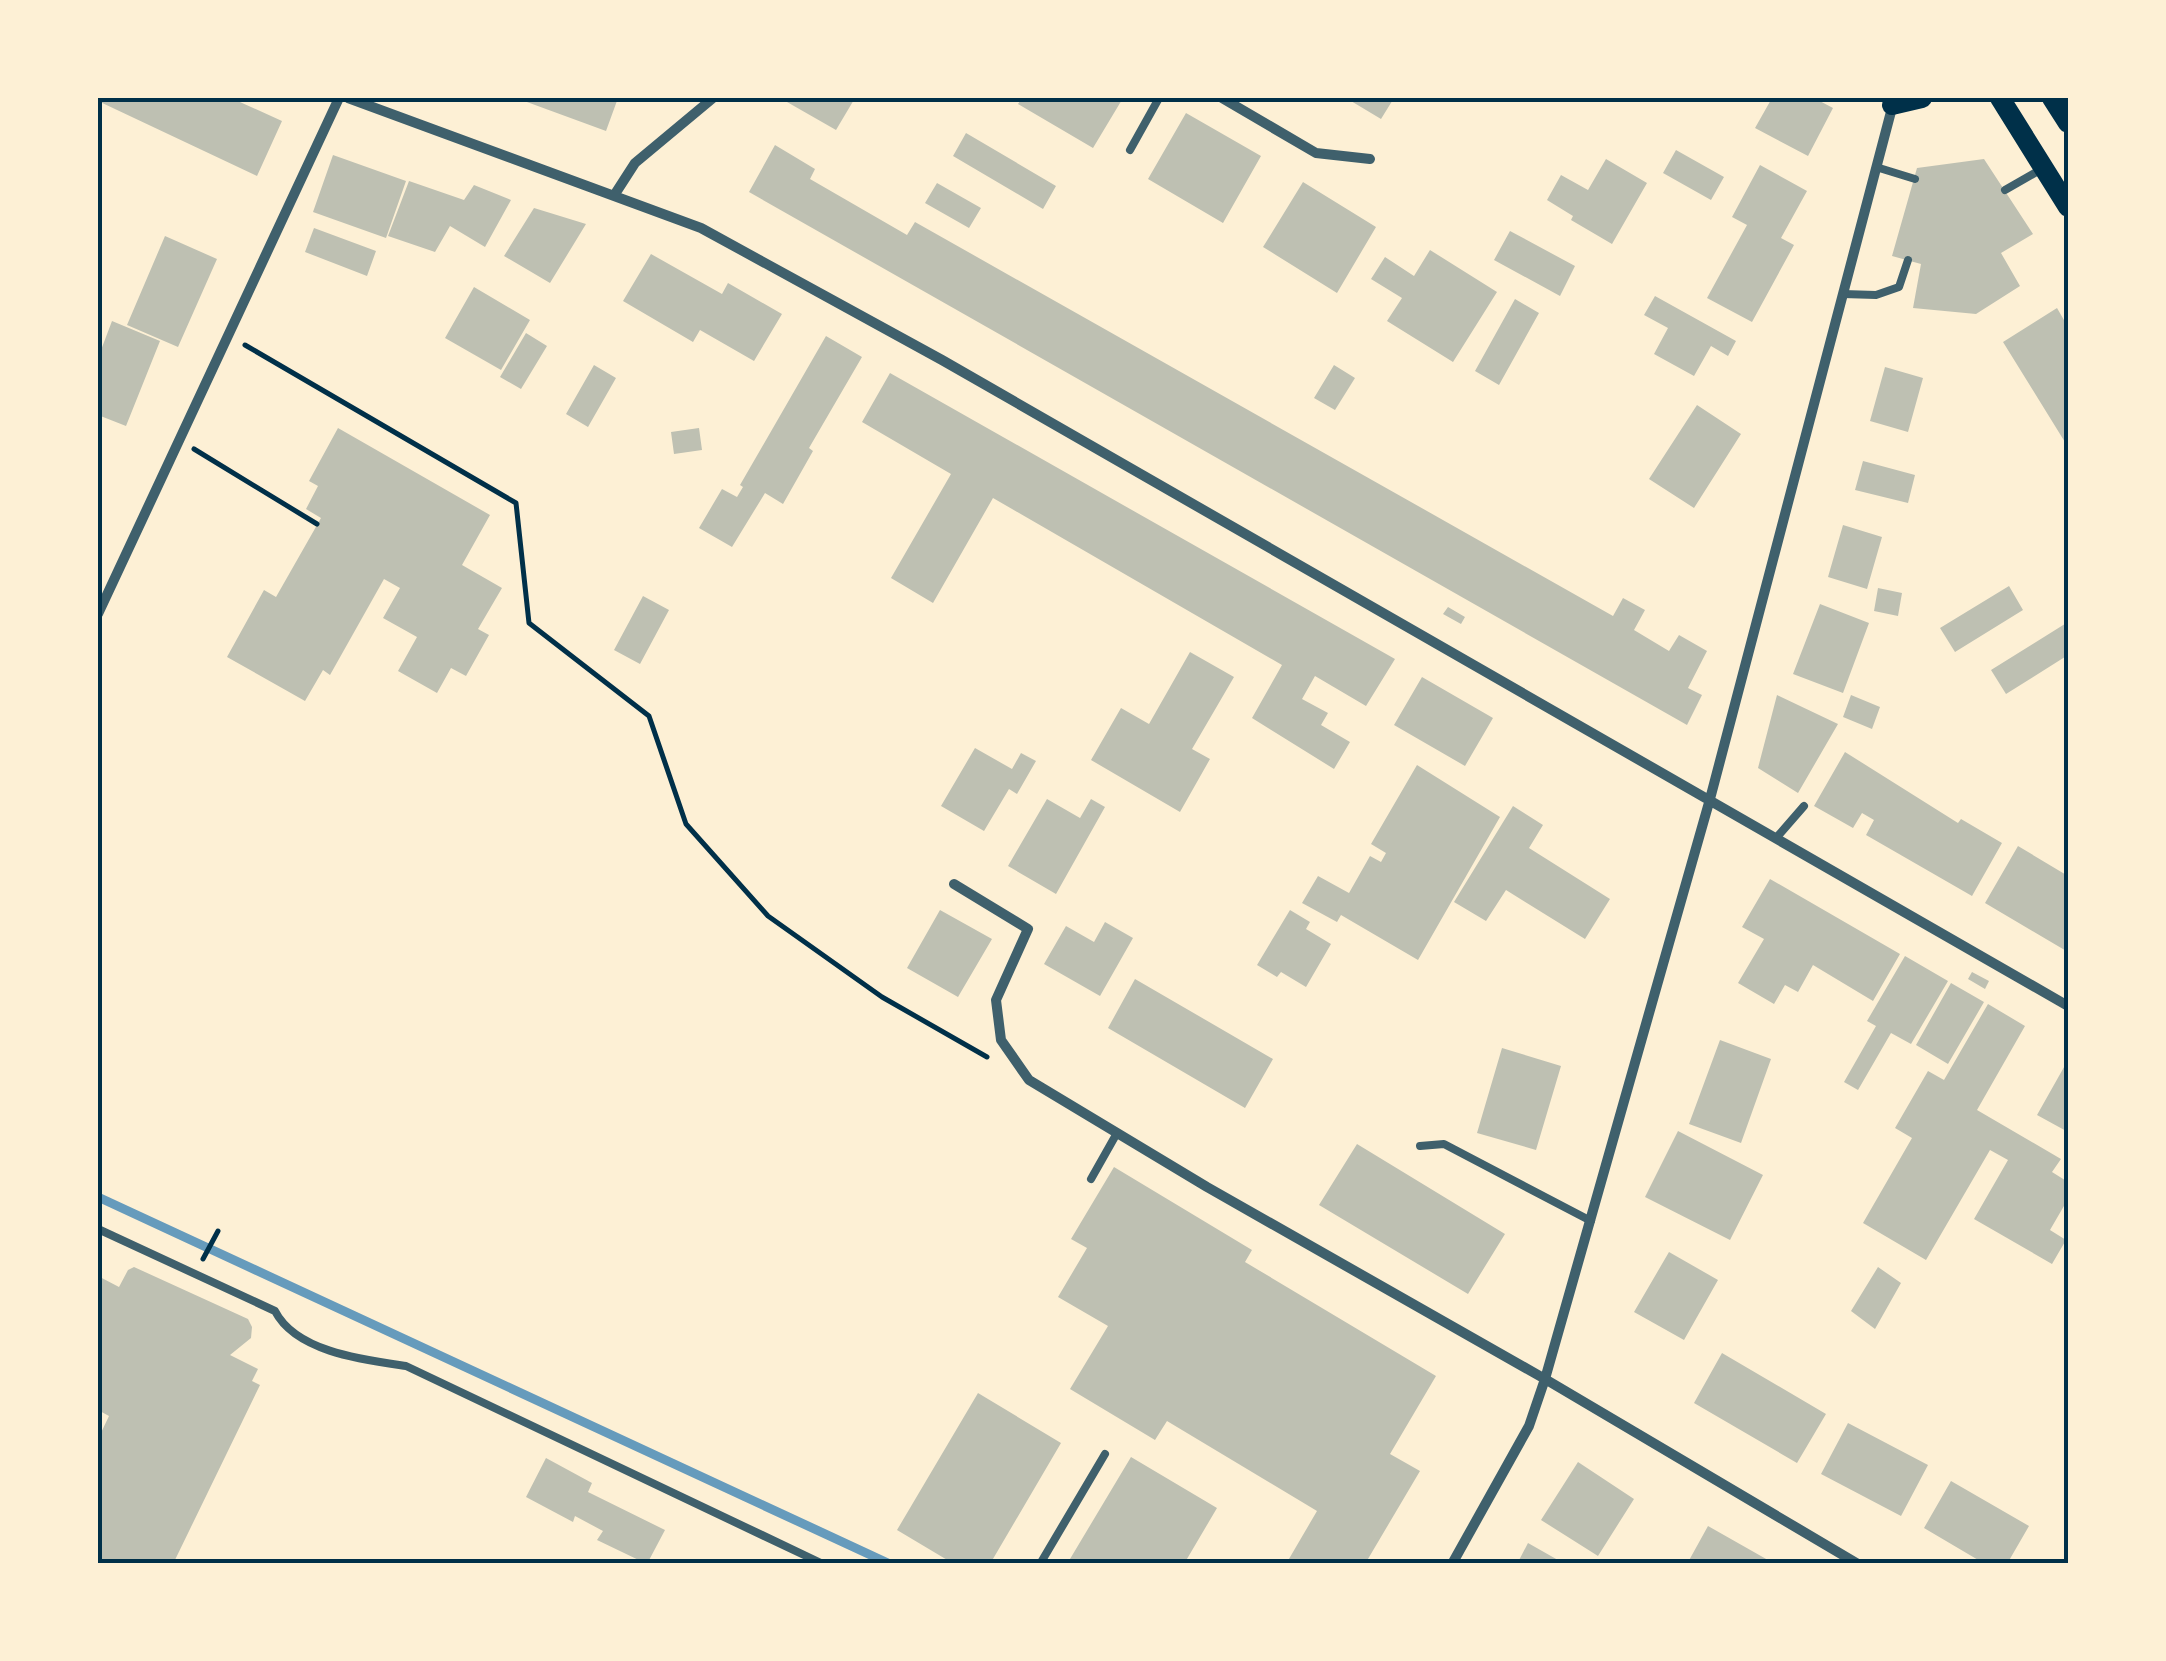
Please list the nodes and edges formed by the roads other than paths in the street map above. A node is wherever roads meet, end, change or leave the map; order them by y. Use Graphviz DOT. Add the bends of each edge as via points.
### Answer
graph roads {
  1 [pos="338,98"];
  2 [pos="348,98"];
  3 [pos="713,98"];
  4 [pos="1159,98"];
  5 [pos="1222,98"];
  6 [pos="1922,98"];
  7 [pos="1979,98"];
  8 [pos="2052,98"];
  9 [pos="1894,101"];
  10 [pos="2004,103"];
  11 [pos="2068,124"];
  12 [pos="1130,150"];
  13 [pos="1370,160"];
  14 [pos="1876,167"];
  15 [pos="2044,167"];
  16 [pos="1914,179"];
  17 [pos="2005,190"];
  18 [pos="615,194"];
  19 [pos="2068,207"];
  20 [pos="1908,260"];
  21 [pos="1843,294"];
  22 [pos="98,583"];
  23 [pos="110,588"];
  24 [pos="98,614"];
  25 [pos="1710,799"];
  26 [pos="1804,806"];
  27 [pos="1776,838"];
  28 [pos="954,884"];
  29 [pos="2068,1006"];
  30 [pos="1117,1133"];
  31 [pos="1420,1146"];
  32 [pos="1091,1179"];
  33 [pos="1592,1221"];
  34 [pos="98,1229"];
  35 [pos="1544,1378"];
  36 [pos="1104,1454"];
  37 [pos="823,1564"];
  38 [pos="1040,1564"];
  39 [pos="1452,1564"];
  40 [pos="1858,1564"];
  1 -- 23 [label="street"];
  2 -- 18 [label="street"];
  3 -- 18 [label="street" via="635,163"];
  4 -- 12 [label="lane"];
  5 -- 13 [label="street" via="1316,153"];
  6 -- 9 [label="main road"];
  7 -- 10 [label="main road"];
  8 -- 11 [label="main road"];
  9 -- 14 [label="street"];
  10 -- 15 [label="main road"];
  14 -- 16 [label="lane"];
  14 -- 21 [label="street"];
  15 -- 17 [label="lane"];
  15 -- 19 [label="main road"];
  18 -- 25 [label="street" via="701,228 823,292"];
  20 -- 21 [label="lane" via="1898,287"];
  21 -- 25 [label="street"];
  22 -- 23 [label="street"];
  23 -- 24 [label="street"];
  25 -- 27 [label="street"];
  25 -- 33 [label="street"];
  26 -- 27 [label="lane"];
  27 -- 29 [label="street"];
  28 -- 30 [label="street" via="1028,929 996,1000 1001,1040 1029,1080"];
  30 -- 32 [label="lane"];
  30 -- 35 [label="street"];
  31 -- 33 [label="lane" via="1444,1144"];
  33 -- 35 [label="street"];
  34 -- 37 [label="lane" via="275,1311 283,1328 346,1358 406,1366"];
  35 -- 39 [label="street" via="1529,1426"];
  35 -- 40 [label="street"];
  36 -- 38 [label="lane"];
}
